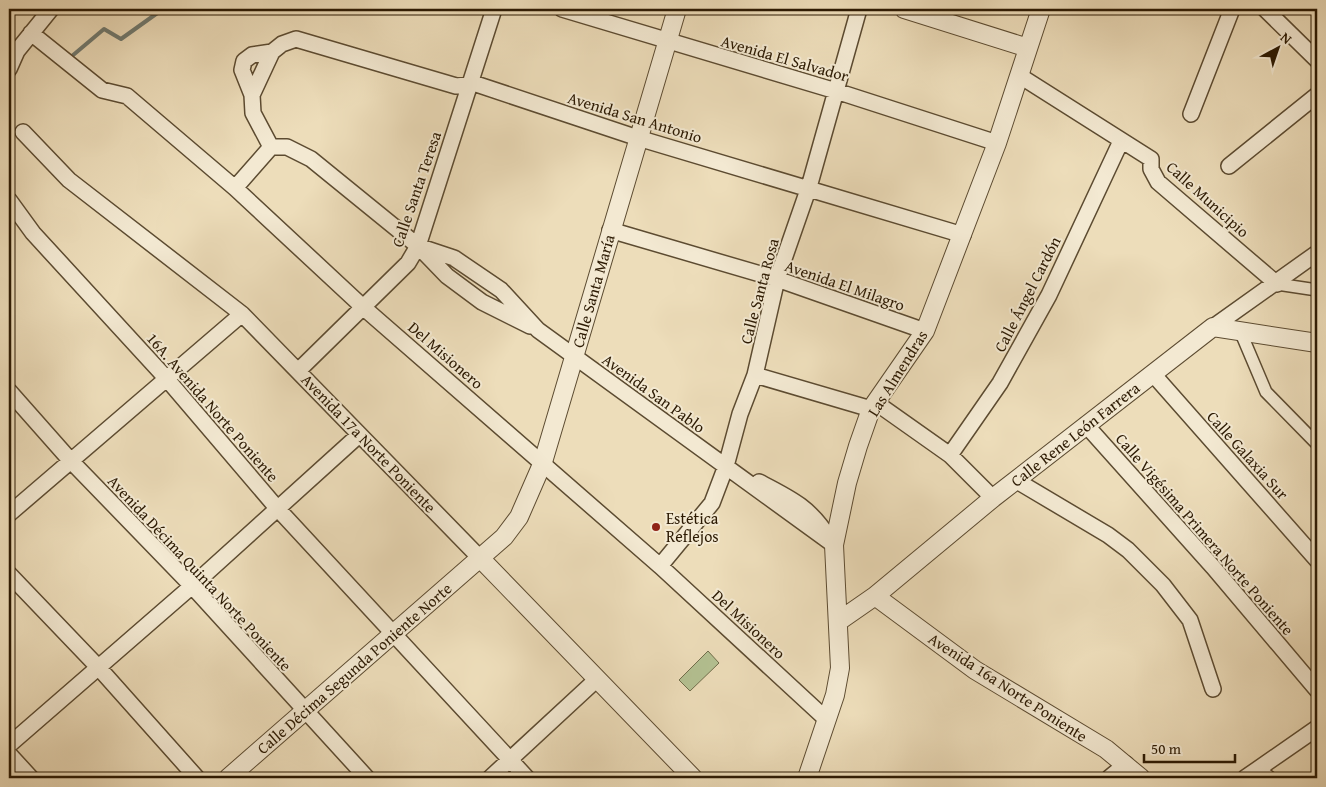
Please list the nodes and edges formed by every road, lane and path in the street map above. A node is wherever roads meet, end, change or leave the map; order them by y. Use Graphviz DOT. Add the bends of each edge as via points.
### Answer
graph roads {
  1 [pos="51,9"];
  2 [pos="494,9"];
  3 [pos="562,9"];
  4 [pos="677,9"];
  5 [pos="858,9"];
  6 [pos="904,9"];
  7 [pos="1042,9"];
  8 [pos="1232,9"];
  9 [pos="1264,9"];
  10 [pos="31,33"];
  11 [pos="667,42"];
  12 [pos="13,47"];
  13 [pos="1028,48"];
  14 [pos="272,52"];
  15 [pos="1317,60"];
  16 [pos="9,69"];
  17 [pos="1020,76"];
  18 [pos="469,85"];
  19 [pos="836,91"];
  20 [pos="252,94"];
  21 [pos="1317,95"];
  22 [pos="1191,114"];
  23 [pos="23,132"];
  24 [pos="638,138"];
  25 [pos="1121,141"];
  26 [pos="997,143"];
  27 [pos="271,147"];
  28 [pos="1229,166"];
  29 [pos="235,188"];
  30 [pos="809,188"];
  31 [pos="9,200"];
  32 [pos="610,230"];
  33 [pos="963,235"];
  34 [pos="418,246"];
  35 [pos="1317,253"];
  36 [pos="777,279"];
  37 [pos="1277,284"];
  38 [pos="1317,290"];
  39 [pos="364,308"];
  40 [pos="242,314"];
  41 [pos="1213,327"];
  42 [pos="538,330"];
  43 [pos="925,331"];
  44 [pos="1241,333"];
  45 [pos="1317,343"];
  46 [pos="574,357"];
  47 [pos="299,370"];
  48 [pos="1153,374"];
  49 [pos="754,376"];
  50 [pos="166,378"];
  51 [pos="9,391"];
  52 [pos="873,406"];
  53 [pos="1086,425"];
  54 [pos="359,435"];
  55 [pos="1317,444"];
  56 [pos="950,455"];
  57 [pos="70,460"];
  58 [pos="542,462"];
  59 [pos="726,466"];
  60 [pos="1017,480"];
  61 [pos="993,498"];
  62 [pos="277,508"];
  63 [pos="9,514"];
  64 [pos="834,545"];
  65 [pos="480,558"];
  66 [pos="1317,560"];
  67 [pos="660,566"];
  68 [pos="9,574"];
  69 [pos="192,586"];
  70 [pos="876,596"];
  71 [pos="839,622"];
  72 [pos="393,634"];
  73 [pos="99,668"];
  74 [pos="596,680"];
  75 [pos="1213,689"];
  76 [pos="1317,690"];
  77 [pos="305,711"];
  78 [pos="827,720"];
  79 [pos="1317,728"];
  80 [pos="9,744"];
  81 [pos="9,754"];
  82 [pos="510,760"];
  83 [pos="1126,764"];
  84 [pos="1258,769"];
  85 [pos="31,778"];
  86 [pos="197,778"];
  87 [pos="228,778"];
  88 [pos="366,778"];
  89 [pos="490,778"];
  90 [pos="527,778"];
  91 [pos="693,778"];
  92 [pos="807,778"];
  93 [pos="1109,778"];
  94 [pos="1141,778"];
  95 [pos="1245,778"];
  96 [pos="1272,778"];
  1 -- 10 [label="street"];
  2 -- 18 [label="street, Calle Santa Teresa"];
  3 -- 11 [label="street, Avenida El Salvador"];
  4 -- 11 [label="street, Calle Santa María"];
  5 -- 19 [label="street, Calle Santa Rosa"];
  6 -- 13 [label="street"];
  7 -- 13 [label="street, Las Almendras"];
  8 -- 22 [label="street"];
  9 -- 15 [label="street"];
  10 -- 12 [label="street"];
  10 -- 29 [label="street, Del Misionero" via="102,90 127,96"];
  11 -- 19 [label="street, Avenida El Salvador"];
  11 -- 24 [label="street, Calle Santa María"];
  12 -- 16 [label="street"];
  13 -- 17 [label="street, Las Almendras"];
  14 -- 18 [label="street, Avenida San Antonio" via="296,39 456,86"];
  14 -- 20 [label="street"];
  14 -- 20 [label="street" via="252,55 244,61 242,70"];
  17 -- 25 [label="street, Calle Municipio"];
  17 -- 26 [label="street, Las Almendras"];
  18 -- 24 [label="street, Avenida San Antonio" via="476,84"];
  18 -- 34 [label="street, Calle Santa Teresa"];
  19 -- 26 [label="street, Avenida El Salvador"];
  19 -- 30 [label="street, Calle Santa Rosa"];
  20 -- 27 [label="street" via="253,113"];
  21 -- 28 [label="street"];
  23 -- 40 [label="street, Avenida 17a Norte Poniente" via="69,180"];
  24 -- 30 [label="street, Avenida San Antonio"];
  24 -- 32 [label="street, Calle Santa María"];
  25 -- 37 [label="street, Calle Municipio" via="1151,159 1151,169 1158,182"];
  25 -- 56 [label="street, Calle Ángel Cardón" via="1039,313 1000,383"];
  26 -- 33 [label="street, Las Almendras"];
  27 -- 29 [label="street"];
  27 -- 34 [label="street, Avenida San Pablo" via="287,148 311,159"];
  29 -- 39 [label="street, Del Misionero"];
  30 -- 33 [label="street, Avenida San Antonio"];
  30 -- 36 [label="street, Calle Santa Rosa"];
  31 -- 50 [label="street, 16A. Avenida Norte Poniente" via="33,233"];
  32 -- 36 [label="street, Avenida El Milagro"];
  32 -- 46 [label="street, Calle Santa María"];
  33 -- 43 [label="street, Las Almendras"];
  34 -- 39 [label="street, Calle Santa Teresa" via="408,263"];
  34 -- 42 [label="street, Avenida San Pablo" via="447,276 482,302"];
  34 -- 42 [label="street, Avenida San Pablo" via="454,258 501,290"];
  35 -- 37 [label="street, Calle Rene León Farrera"];
  36 -- 43 [label="street, Avenida El Milagro"];
  36 -- 49 [label="street, Calle Santa Rosa"];
  37 -- 38 [label="street"];
  37 -- 41 [label="street, Calle Rene León Farrera"];
  39 -- 47 [label="street, Calle Santa Teresa"];
  39 -- 58 [label="street, Del Misionero"];
  40 -- 47 [label="street, Avenida 17a Norte Poniente"];
  40 -- 50 [label="street"];
  41 -- 44 [label="street"];
  41 -- 48 [label="street, Calle Rene León Farrera"];
  42 -- 46 [label="street, Avenida San Pablo"];
  43 -- 52 [label="street, Las Almendras"];
  44 -- 45 [label="street"];
  44 -- 55 [label="street" via="1266,392"];
  46 -- 58 [label="street, Calle Santa María"];
  46 -- 59 [label="street, Avenida San Pablo"];
  47 -- 54 [label="street, Avenida 17a Norte Poniente"];
  48 -- 53 [label="street, Calle Rene León Farrera"];
  48 -- 66 [label="street, Calle Galaxia Sur"];
  49 -- 52 [label="street"];
  49 -- 59 [label="street, Calle Santa Rosa"];
  50 -- 57 [label="street"];
  50 -- 62 [label="street, 16A. Avenida Norte Poniente"];
  51 -- 57 [label="street, Avenida Décima Quinta Norte Poniente"];
  52 -- 56 [label="street"];
  52 -- 64 [label="street, Las Almendras" via="847,483"];
  53 -- 60 [label="street, Calle Rene León Farrera"];
  53 -- 76 [label="street, Calle Vigésima Primera Norte Poniente"];
  54 -- 62 [label="street"];
  54 -- 65 [label="street, Avenida 17a Norte Poniente"];
  56 -- 61 [label="street"];
  57 -- 63 [label="street"];
  57 -- 69 [label="street, Avenida Décima Quinta Norte Poniente"];
  58 -- 65 [label="street, Calle Santa María" via="519,517 504,537"];
  58 -- 67 [label="street, Del Misionero"];
  59 -- 64 [label="street, Avenida San Pablo" via="800,504 818,521"];
  59 -- 67 [label="street, Calle Santa Rosa" via="712,503"];
  60 -- 61 [label="street, Calle Rene León Farrera"];
  60 -- 75 [label="street" via="1108,535 1163,585 1190,620"];
  61 -- 70 [label="street, Calle Rene León Farrera"];
  62 -- 69 [label="street"];
  62 -- 72 [label="street, 16A. Avenida Norte Poniente"];
  64 -- 71 [label="street, Las Almendras"];
  65 -- 72 [label="street, Calle Décima Segunda Poniente Norte"];
  65 -- 74 [label="street, Avenida 17a Norte Poniente"];
  67 -- 78 [label="street, Del Misionero"];
  68 -- 73 [label="street"];
  69 -- 73 [label="street"];
  69 -- 77 [label="street, Avenida Décima Quinta Norte Poniente"];
  70 -- 71 [label="street, Calle Rene León Farrera"];
  70 -- 83 [label="street, Avenida 16a Norte Poniente" via="974,670 1092,740"];
  71 -- 78 [label="street, Las Almendras" via="840,668"];
  72 -- 77 [label="street, Calle Décima Segunda Poniente Norte"];
  72 -- 82 [label="street, 16A. Avenida Norte Poniente"];
  73 -- 80 [label="street"];
  73 -- 86 [label="street"];
  74 -- 82 [label="street"];
  74 -- 91 [label="street, Avenida 17a Norte Poniente"];
  77 -- 87 [label="street, Calle Décima Segunda Poniente Norte"];
  77 -- 88 [label="street, Avenida Décima Quinta Norte Poniente"];
  78 -- 92 [label="street, Las Almendras"];
  79 -- 84 [label="street"];
  81 -- 85 [label="street"];
  82 -- 89 [label="street"];
  82 -- 90 [label="street, 16A. Avenida Norte Poniente"];
  83 -- 93 [label="street"];
  83 -- 94 [label="street, Avenida 16a Norte Poniente"];
  84 -- 95 [label="street"];
  84 -- 96 [label="street"];
}
